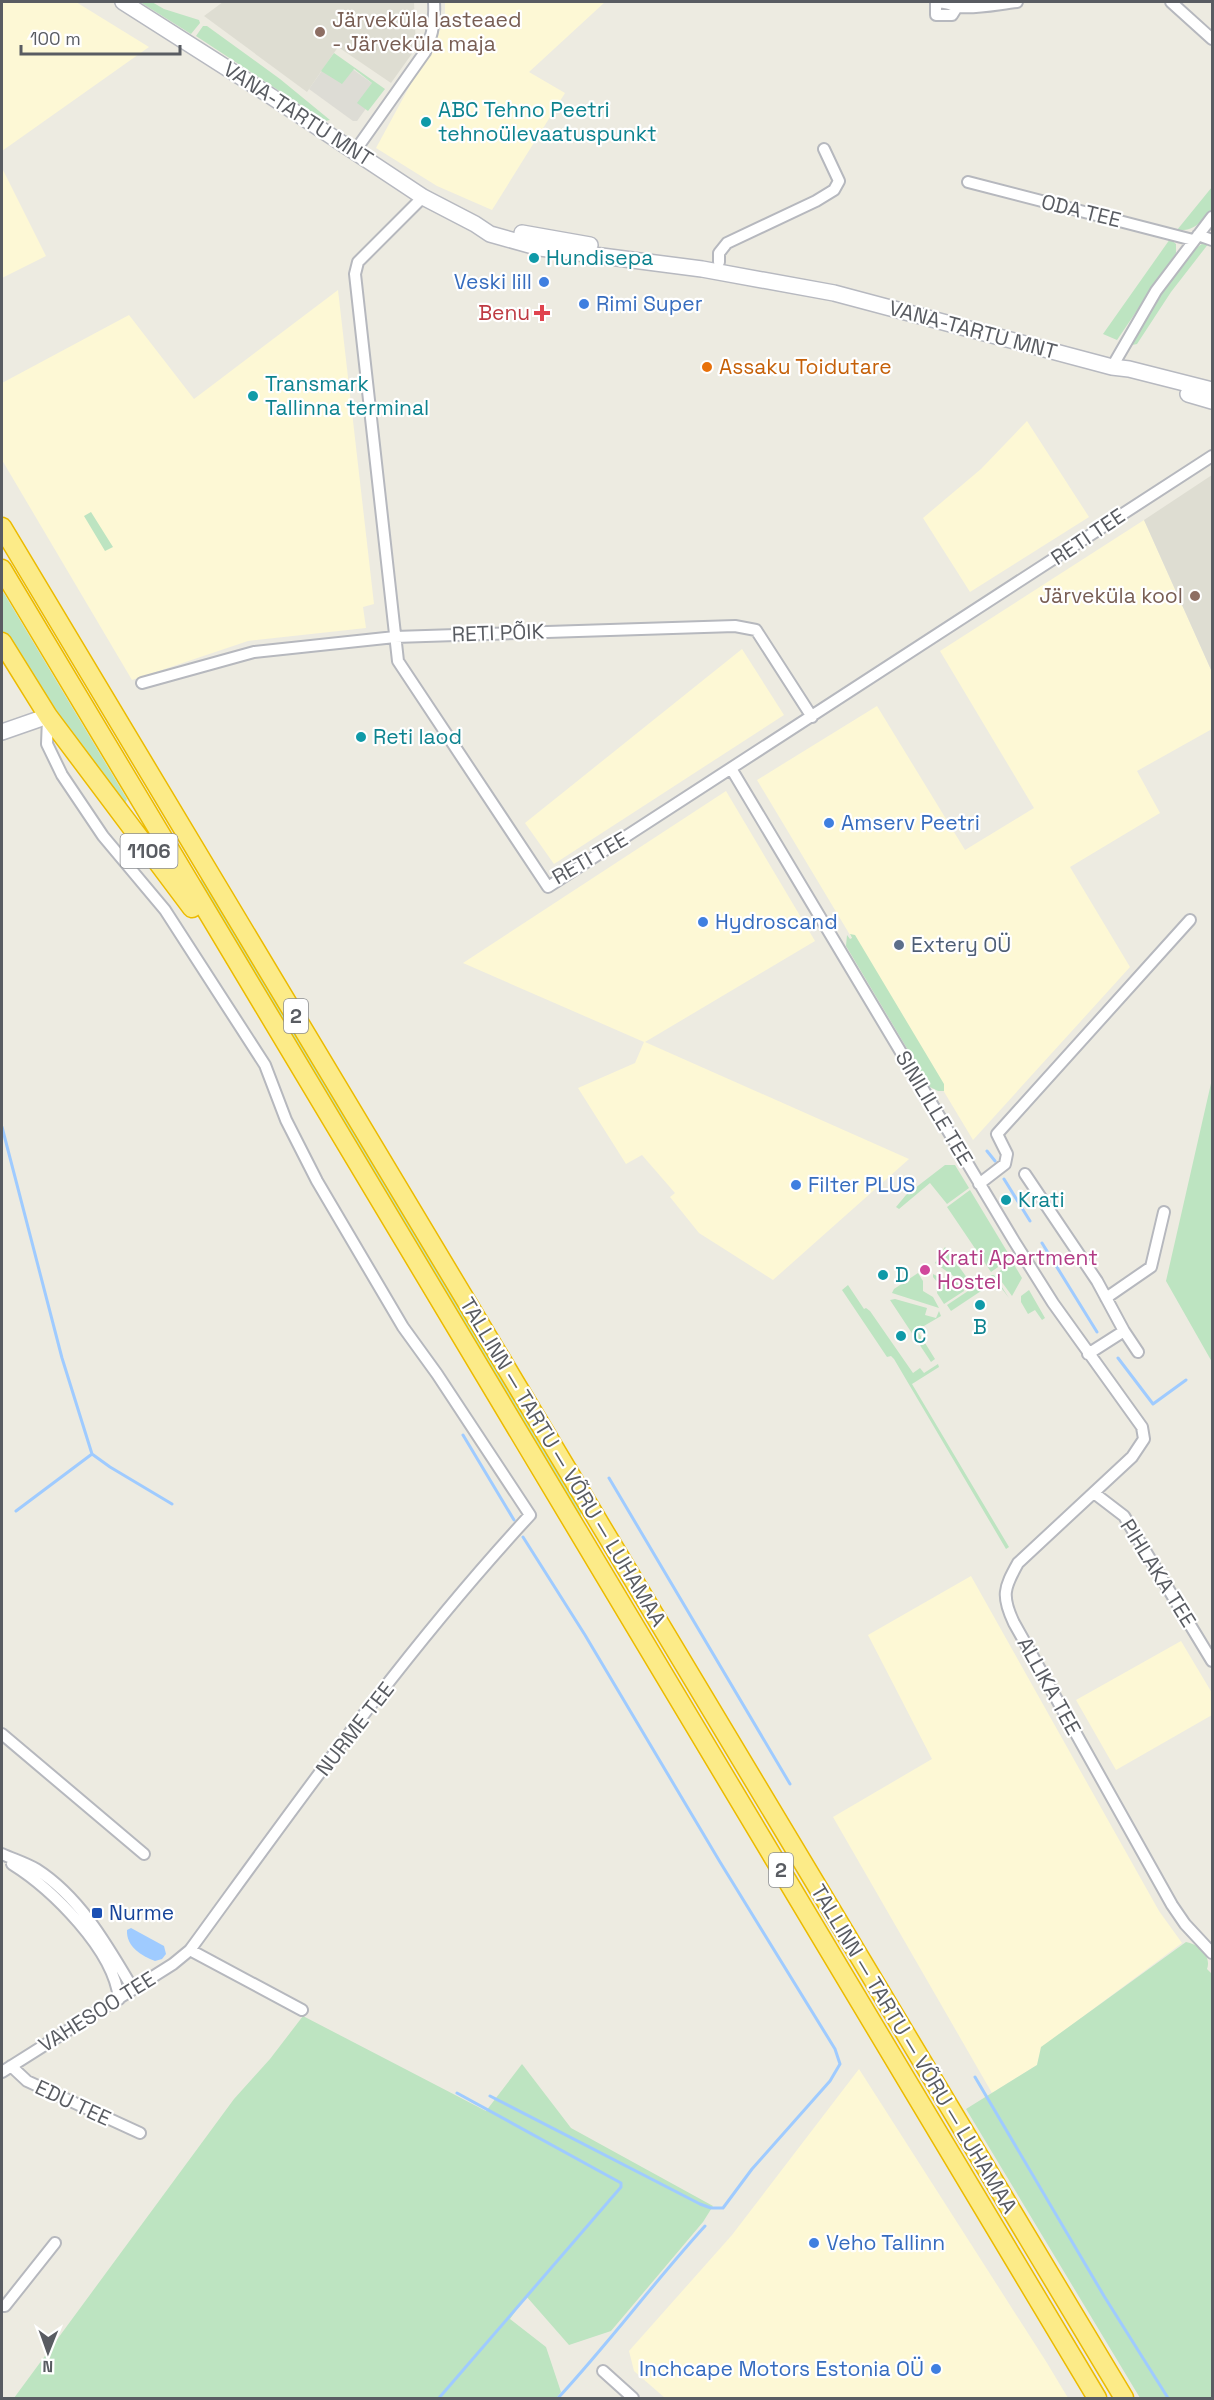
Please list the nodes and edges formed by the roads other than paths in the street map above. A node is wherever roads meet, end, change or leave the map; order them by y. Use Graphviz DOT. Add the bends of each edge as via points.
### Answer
graph roads {
  1 [pos="123,2"];
  2 [pos="434,2"];
  3 [pos="1017,2"];
  4 [pos="1171,2"];
  5 [pos="957,7"];
  6 [pos="1212,39"];
  7 [pos="824,149"];
  8 [pos="355,151"];
  9 [pos="968,182"];
  10 [pos="423,197"];
  11 [pos="1212,217"];
  12 [pos="475,224"];
  13 [pos="1196,237"];
  14 [pos="1212,240"];
  15 [pos="719,262"];
  16 [pos="834,293"];
  17 [pos="1112,367"];
  18 [pos="1212,390"];
  19 [pos="1212,401"];
  20 [pos="1212,456"];
  21 [pos="2,526"];
  22 [pos="2,569"];
  23 [pos="395,637"];
  24 [pos="2,642"];
  25 [pos="142,683"];
  26 [pos="48,716"];
  27 [pos="812,717"];
  28 [pos="2,732"];
  29 [pos="732,770"];
  30 [pos="1190,920"];
  31 [pos="250,986"];
  32 [pos="1024,1174"];
  33 [pos="979,1184"];
  34 [pos="1164,1212"];
  35 [pos="1106,1299"];
  36 [pos="1124,1331"];
  37 [pos="1138,1352"];
  38 [pos="1089,1354"];
  39 [pos="1143,1439"];
  40 [pos="1094,1492"];
  41 [pos="1212,1661"];
  42 [pos="2,1734"];
  43 [pos="144,1854"];
  44 [pos="2,1856"];
  45 [pos="190,1950"];
  46 [pos="1212,1953"];
  47 [pos="133,1989"];
  48 [pos="118,1998"];
  49 [pos="302,2010"];
  50 [pos="6,2069"];
  51 [pos="140,2133"];
  52 [pos="55,2243"];
  53 [pos="2,2306"];
  54 [pos="603,2371"];
  55 [pos="633,2398"];
  56 [pos="1097,2398"];
  57 [pos="1124,2398"];
  1 -- 8 [label="street, VANA-TARTU MNT"];
  2 -- 8 [label="street" via="431,41"];
  3 -- 5 [label="street"];
  4 -- 6 [label="street"];
  7 -- 15 [label="street" via="838,181 834,190 727,243 719,253"];
  8 -- 10 [label="street, VANA-TARTU MNT"];
  9 -- 13 [label="street, ODA TEE"];
  10 -- 12 [label="street, VANA-TARTU MNT"];
  10 -- 23 [label="street, RETI TEE" via="358,262 354,274"];
  11 -- 13 [label="street"];
  12 -- 15 [label="street, VANA-TARTU MNT" via="549,239"];
  12 -- 16 [label="street, VANA-TARTU MNT" via="490,234 540,248 702,269"];
  13 -- 14 [label="street, ODA TEE"];
  13 -- 17 [label="street" via="1156,291"];
  15 -- 16 [label="street, VANA-TARTU MNT" via="779,275"];
  16 -- 17 [label="street, VANA-TARTU MNT"];
  17 -- 18 [label="street, VANA-TARTU MNT"];
  17 -- 19 [label="street, VANA-TARTU MNT" via="1129,376"];
  20 -- 27 [label="street, RETI TEE"];
  21 -- 57 [label="highway, TALLINN — TARTU — VÕRU — LUHAMAA / 2"];
  22 -- 31 [label="highway, TALLINN — TARTU — VÕRU — LUHAMAA / 2"];
  23 -- 25 [label="street, RETI PÕIK" via="254,652"];
  23 -- 27 [label="street, RETI PÕIK" via="735,626 756,630"];
  23 -- 29 [label="street, RETI TEE" via="398,660 548,887"];
  24 -- 26 [label="highway, 1106"];
  26 -- 28 [label="street"];
  26 -- 31 [label="highway, 1106" via="189,904 227,964"];
  26 -- 45 [label="street, NURME TEE" via="47,744 62,775 104,836 165,910 265,1065 286,1120 322,1191 403,1327 530,1515 461,1593 312,1783"];
  27 -- 29 [label="street, RETI TEE"];
  29 -- 33 [label="street, SINILILLE TEE"];
  30 -- 33 [label="street" via="997,1134 1007,1154 1005,1164"];
  31 -- 56 [label="highway, TALLINN — TARTU — VÕRU — LUHAMAA / 2"];
  32 -- 35 [label="street"];
  33 -- 38 [label="street, SINILILLE TEE"];
  34 -- 35 [label="street" via="1151,1267"];
  35 -- 36 [label="street"];
  36 -- 37 [label="street"];
  36 -- 38 [label="street"];
  38 -- 39 [label="street, SINILILLE TEE" via="1142,1427"];
  39 -- 40 [label="street, ALLIKA TEE" via="1132,1457"];
  40 -- 41 [label="street, PIHLAKA TEE" via="1124,1516"];
  40 -- 46 [label="street, ALLIKA TEE" via="1018,1563 1007,1582 1005,1602 1172,1905"];
  42 -- 43 [label="street"];
  44 -- 47 [label="street" via="34,1868 57,1885 88,1919"];
  44 -- 48 [label="street" via="48,1890 81,1925 114,1976"];
  45 -- 47 [label="street, VAHESOO TEE"];
  45 -- 49 [label="street"];
  47 -- 48 [label="street, VAHESOO TEE"];
  48 -- 50 [label="street, VAHESOO TEE"];
  50 -- 51 [label="street, EDU TEE"];
  52 -- 53 [label="street"];
  54 -- 55 [label="street"];
}
